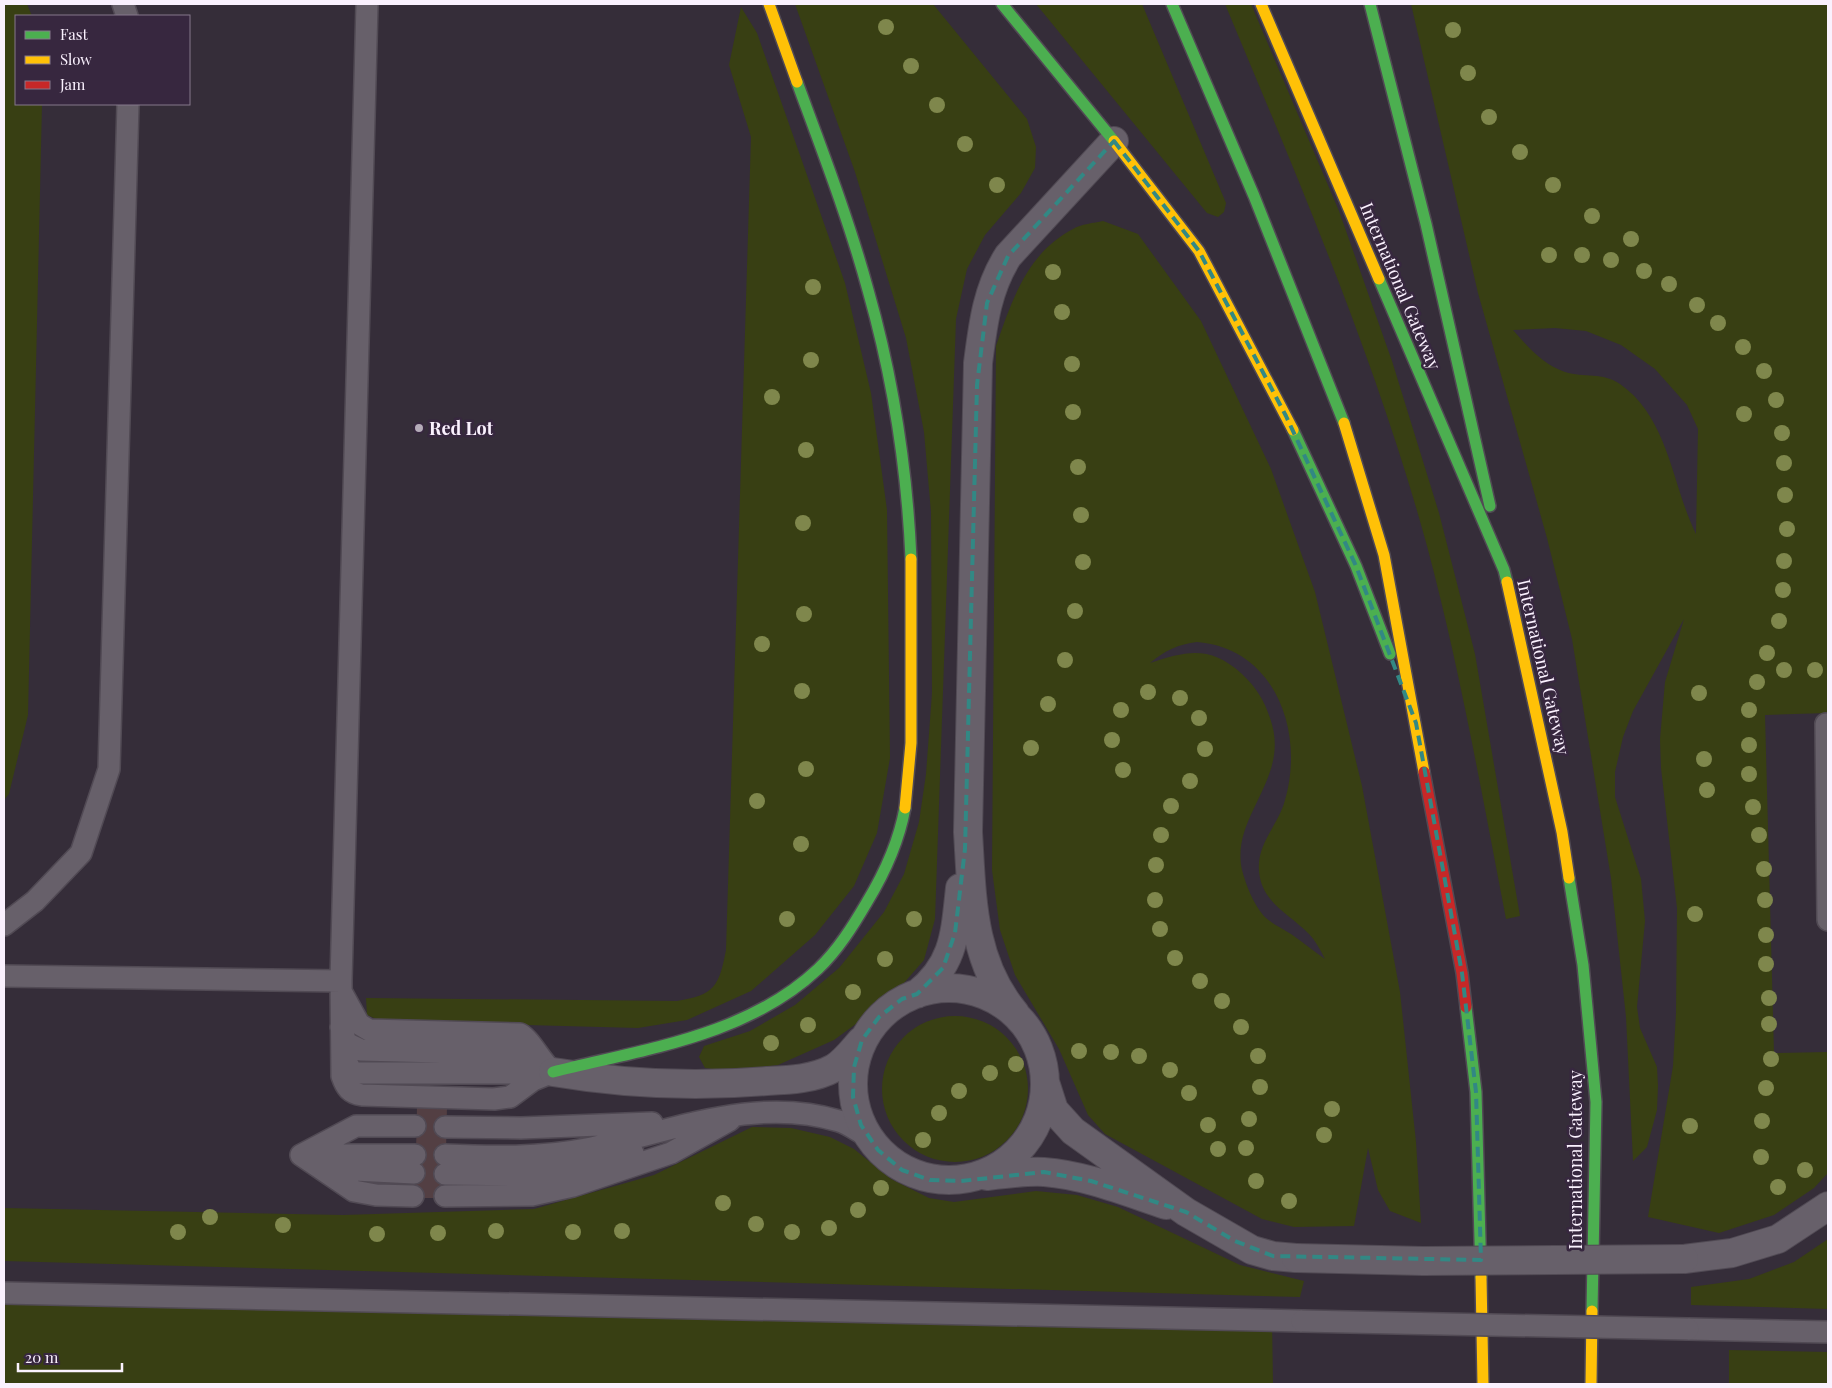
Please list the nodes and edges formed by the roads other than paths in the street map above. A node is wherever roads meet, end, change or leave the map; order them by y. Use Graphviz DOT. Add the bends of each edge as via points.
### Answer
graph roads {
  1 [pos="367,4"];
  2 [pos="769,4"];
  3 [pos="1002,4"];
  4 [pos="1172,4"];
  5 [pos="1261,4"];
  6 [pos="1370,4"];
  7 [pos="128,105"];
  8 [pos="1114,141"];
  9 [pos="1504,570"];
  10 [pos="1416,723"];
  11 [pos="1826,724"];
  12 [pos="968,832"];
  13 [pos="1828,920"];
  14 [pos="4,925"];
  15 [pos="4,976"];
  16 [pos="341,986"];
  17 [pos="917,994"];
  18 [pos="1015,1013"];
  19 [pos="341,1027"];
  20 [pos="862,1040"];
  21 [pos="547,1066"];
  22 [pos="1045,1080"];
  23 [pos="739,1115"];
  24 [pos="415,1126"];
  25 [pos="445,1127"];
  26 [pos="869,1137"];
  27 [pos="301,1155"];
  28 [pos="415,1164"];
  29 [pos="445,1164"];
  30 [pos="971,1178"];
  31 [pos="413,1196"];
  32 [pos="445,1196"];
  33 [pos="1828,1206"];
  34 [pos="1186,1212"];
  35 [pos="4,1293"];
  36 [pos="1828,1332"];
  37 [pos="1483,1384"];
  38 [pos="1590,1384"];
  1 -- 16 [label="lane"];
  2 -- 21 [label="main road" via="871,298 894,399 907,498 911,563 911,772 904,813 892,852 857,917 821,967 795,988 742,1020 713,1031"];
  3 -- 8 [label="main road"];
  4 -- 10 [label="main road" via="1339,407 1384,555"];
  5 -- 9 [label="main road, International Gateway"];
  6 -- 9 [label="main road" via="1426,224"];
  7 -- 14 [label="lane" via="109,769 81,853 35,901"];
  8 -- 10 [label="main road" via="1199,251 1286,416 1356,566"];
  8 -- 12 [label="street" via="1008,256 998,272 987,303 977,384"];
  9 -- 38 [label="main road, International Gateway" via="1562,832 1583,965 1596,1102"];
  10 -- 37 [label="main road" via="1462,973 1476,1092"];
  11 -- 13 [label="lane"];
  12 -- 17 [label="street" via="950,951 943,968"];
  12 -- 18 [label="street" via="979,946 995,986"];
  15 -- 16 [label="lane"];
  16 -- 19 [label="lane"];
  16 -- 21 [label="lane" via="359,1024 370,1030 517,1033 525,1037"];
  17 -- 18 [label="street" via="928,989 957,987 988,995"];
  17 -- 20 [label="street" via="902,999 879,1017"];
  18 -- 22 [label="street" via="1034,1038"];
  19 -- 21 [label="lane" via="346,1043 361,1050 526,1054"];
  19 -- 21 [label="lane" via="342,1076 352,1093 362,1095 510,1097"];
  20 -- 21 [label="street" via="843,1062 808,1077 791,1080 732,1084 605,1081"];
  20 -- 26 [label="street" via="854,1067 853,1097 861,1125"];
  22 -- 30 [label="street" via="1045,1100 1035,1130 1016,1155 991,1172"];
  22 -- 34 [label="street" via="1054,1110 1073,1131"];
  23 -- 25 [label="lane" via="630,1125"];
  23 -- 26 [label="lane" via="780,1112 814,1115 841,1121"];
  23 -- 29 [label="lane" via="702,1119 583,1149"];
  23 -- 32 [label="lane" via="671,1153 573,1186 532,1195"];
  24 -- 27 [label="lane" via="356,1126"];
  26 -- 30 [label="street" via="878,1150 902,1170 930,1180 961,1181"];
  27 -- 28 [label="lane"];
  27 -- 31 [label="lane" via="354,1191"];
  30 -- 34 [label="street" via="1023,1172 1065,1175 1091,1180"];
  33 -- 34 [label="street, bridge" via="1778,1239 1732,1253 1684,1259 1423,1261 1273,1256 1252,1250"];
  35 -- 36 [label="lane, bridge"];
}
